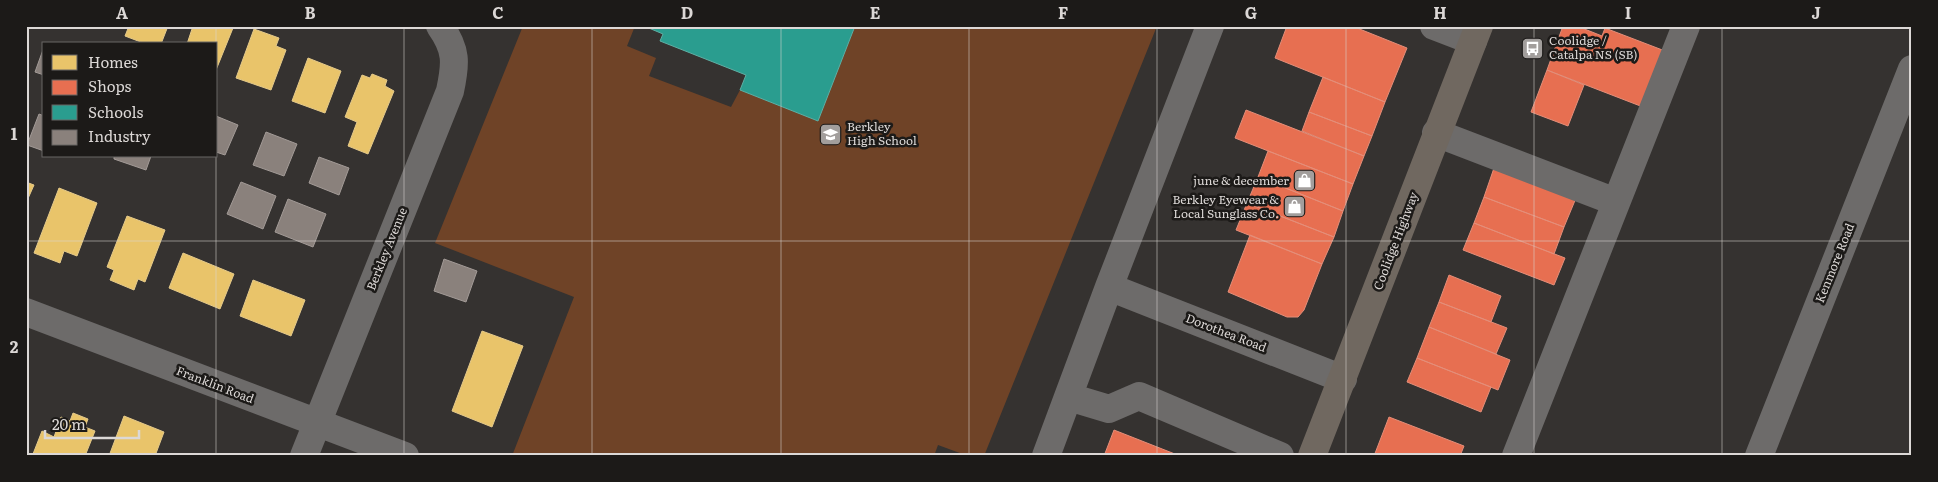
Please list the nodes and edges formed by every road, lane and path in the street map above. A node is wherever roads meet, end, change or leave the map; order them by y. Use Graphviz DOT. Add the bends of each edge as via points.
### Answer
graph roads {
  1 [pos="1210,26"];
  2 [pos="1434,26"];
  3 [pos="1686,26"];
  4 [pos="445,33"];
  5 [pos="1476,34"];
  6 [pos="1912,70"];
  7 [pos="1436,133"];
  8 [pos="1616,202"];
  9 [pos="1109,287"];
  10 [pos="26,312"];
  11 [pos="1343,379"];
  12 [pos="1068,396"];
  13 [pos="318,424"];
  14 [pos="304,456"];
  15 [pos="405,456"];
  16 [pos="1046,456"];
  17 [pos="1280,456"];
  18 [pos="1312,456"];
  19 [pos="1516,456"];
  20 [pos="1759,456"];
  1 -- 9 [label="street"];
  2 -- 5 [label="street"];
  3 -- 8 [label="street"];
  4 -- 13 [label="street, Berkley Avenue" via="456,65 450,91"];
  5 -- 7 [label="main road, Coolidge Highway"];
  6 -- 20 [label="street, Kenmore Road"];
  7 -- 8 [label="street"];
  7 -- 11 [label="main road, Coolidge Highway"];
  8 -- 19 [label="street"];
  9 -- 11 [label="street, Dorothea Road"];
  9 -- 12 [label="street"];
  10 -- 13 [label="street, Franklin Road"];
  11 -- 18 [label="main road, Coolidge Highway"];
  12 -- 16 [label="street"];
  12 -- 17 [label="street" via="1109,409 1139,396"];
  13 -- 14 [label="street, Berkley Avenue"];
  13 -- 15 [label="street, Franklin Road"];
}
